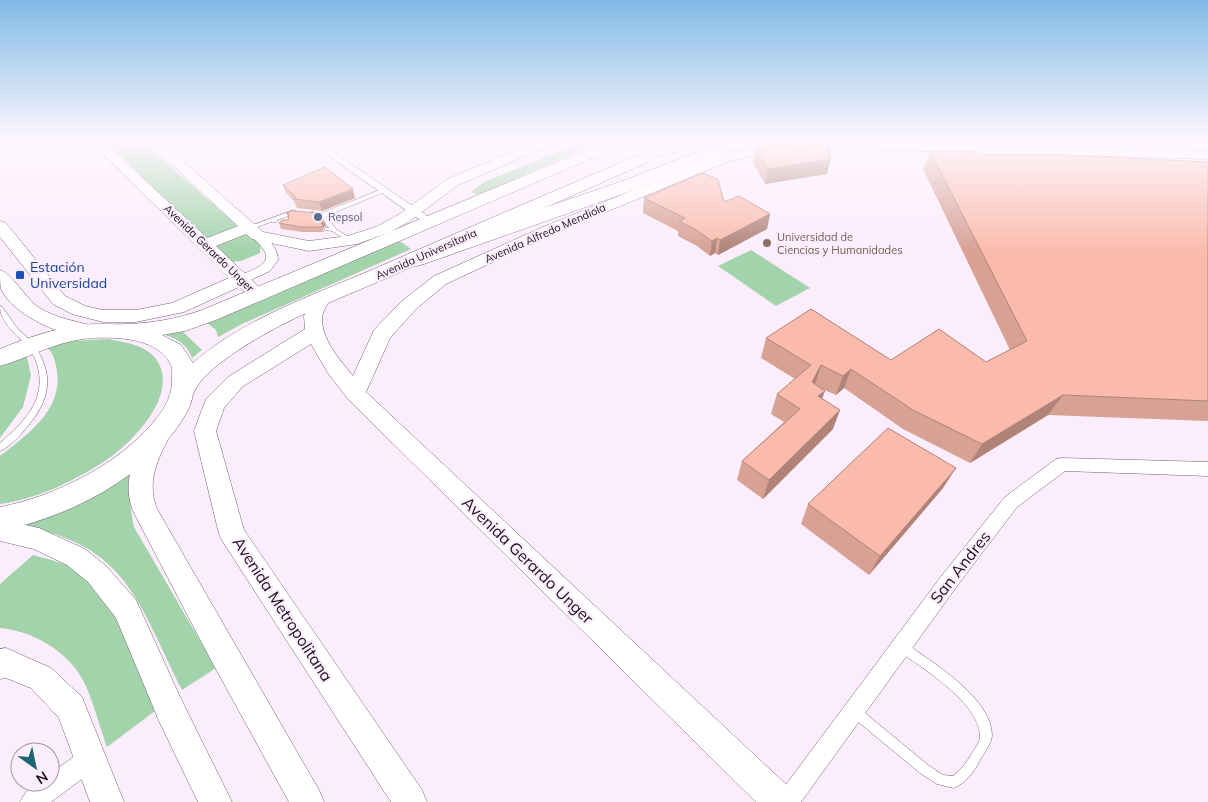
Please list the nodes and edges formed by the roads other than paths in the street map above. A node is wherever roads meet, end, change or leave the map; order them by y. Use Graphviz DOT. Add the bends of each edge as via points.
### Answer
graph roads {
  1 [pos="135,177"];
  2 [pos="193,177"];
  3 [pos="366,177"];
  4 [pos="464,177"];
  5 [pos="533,177"];
  6 [pos="557,177"];
  7 [pos="612,177"];
  8 [pos="631,177"];
  9 [pos="661,177"];
  10 [pos="676,177"];
  11 [pos="510,187"];
  12 [pos="385,190"];
  13 [pos="590,191"];
  14 [pos="535,206"];
  15 [pos="414,210"];
  16 [pos="323,215"];
  17 [pos="271,220"];
  18 [pos="430,222"];
  19 [pos="287,223"];
  20 [pos="0,226"];
  21 [pos="326,229"];
  22 [pos="334,230"];
  23 [pos="252,232"];
  24 [pos="395,236"];
  25 [pos="351,241"];
  26 [pos="206,244"];
  27 [pos="416,259"];
  28 [pos="0,276"];
  29 [pos="242,279"];
  30 [pos="258,295"];
  31 [pos="321,299"];
  32 [pos="0,308"];
  33 [pos="90,331"];
  34 [pos="128,331"];
  35 [pos="315,332"];
  36 [pos="31,345"];
  37 [pos="0,358"];
  38 [pos="184,388"];
  39 [pos="355,394"];
  40 [pos="170,420"];
  41 [pos="0,448"];
  42 [pos="1208,469"];
  43 [pos="0,519"];
  44 [pos="0,530"];
  45 [pos="901,646"];
  46 [pos="0,664"];
  47 [pos="854,711"];
  48 [pos="91,758"];
  49 [pos="207,794"];
  50 [pos="32,802"];
  51 [pos="107,802"];
  52 [pos="307,802"];
  53 [pos="410,802"];
  54 [pos="780,802"];
  55 [pos="787,802"];
  1 -- 26 [label="street, Avenida Gerardo Unger"];
  2 -- 23 [label="street"];
  3 -- 12 [label="street"];
  4 -- 15 [label="street"];
  5 -- 11 [label="main road"];
  6 -- 13 [label="main road"];
  7 -- 13 [label="main road, Avenida Universitaria"];
  8 -- 13 [label="highway"];
  9 -- 13 [label="highway"];
  10 -- 39 [label="street, Avenida Alfredo Mendiola" via="440,280 409,305 381,335"];
  11 -- 14 [label="main road" via="529,186 539,190 543,198"];
  11 -- 18 [label="main road"];
  12 -- 15 [label="street"];
  12 -- 16 [label="lane"];
  13 -- 14 [label="main road, Avenida Universitaria"];
  13 -- 27 [label="highway"];
  14 -- 27 [label="main road, Avenida Universitaria"];
  15 -- 18 [label="street"];
  15 -- 25 [label="street" via="384,228"];
  16 -- 17 [label="lane" via="294,212"];
  16 -- 22 [label="lane"];
  17 -- 19 [label="lane"];
  17 -- 23 [label="lane"];
  18 -- 24 [label="main road"];
  20 -- 29 [label="street" via="59,300 79,310 103,316 136,316 177,308"];
  21 -- 22 [label="lane"];
  22 -- 25 [label="lane"];
  23 -- 25 [label="street" via="309,246"];
  23 -- 26 [label="street"];
  23 -- 29 [label="street" via="272,253 272,260 266,268"];
  24 -- 25 [label="main road"];
  24 -- 30 [label="main road"];
  26 -- 29 [label="street, Avenida Gerardo Unger"];
  27 -- 31 [label="main road, Avenida Universitaria"];
  28 -- 33 [label="street" via="31,312 63,325"];
  29 -- 30 [label="street, Avenida Gerardo Unger"];
  30 -- 34 [label="main road" via="188,323"];
  31 -- 35 [label="street" via="313,316"];
  31 -- 38 [label="main road, Avenida Universitaria" via="218,352 196,370"];
  32 -- 36 [label="lane"];
  33 -- 34 [label="main road"];
  33 -- 36 [label="main road"];
  34 -- 38 [label="main road" via="154,337 172,349 183,366"];
  35 -- 39 [label="street, Avenida Gerardo Unger" via="336,370"];
  35 -- 53 [label="street, Avenida Metropolitana" via="235,382 214,405 205,431 232,534"];
  36 -- 37 [label="main road"];
  36 -- 41 [label="lane" via="44,373 46,384 42,398 23,426"];
  38 -- 40 [label="main road"];
  39 -- 54 [label="street, Avenida Gerardo Unger"];
  40 -- 43 [label="main road" via="145,448 110,475 67,498"];
  40 -- 52 [label="street" via="143,462 141,498 230,670"];
  42 -- 45 [label="street, San Andres" via="1062,464 1012,502"];
  44 -- 49 [label="street" via="39,539 76,556 97,574 126,609"];
  45 -- 47 [label="street, San Andres"];
  45 -- 47 [label="lane" via="960,690 984,722 986,737 967,773 954,782 941,780"];
  46 -- 48 [label="street" via="41,678 71,708"];
  47 -- 55 [label="street, San Andres"];
  48 -- 50 [label="street"];
  48 -- 51 [label="street"];
}
